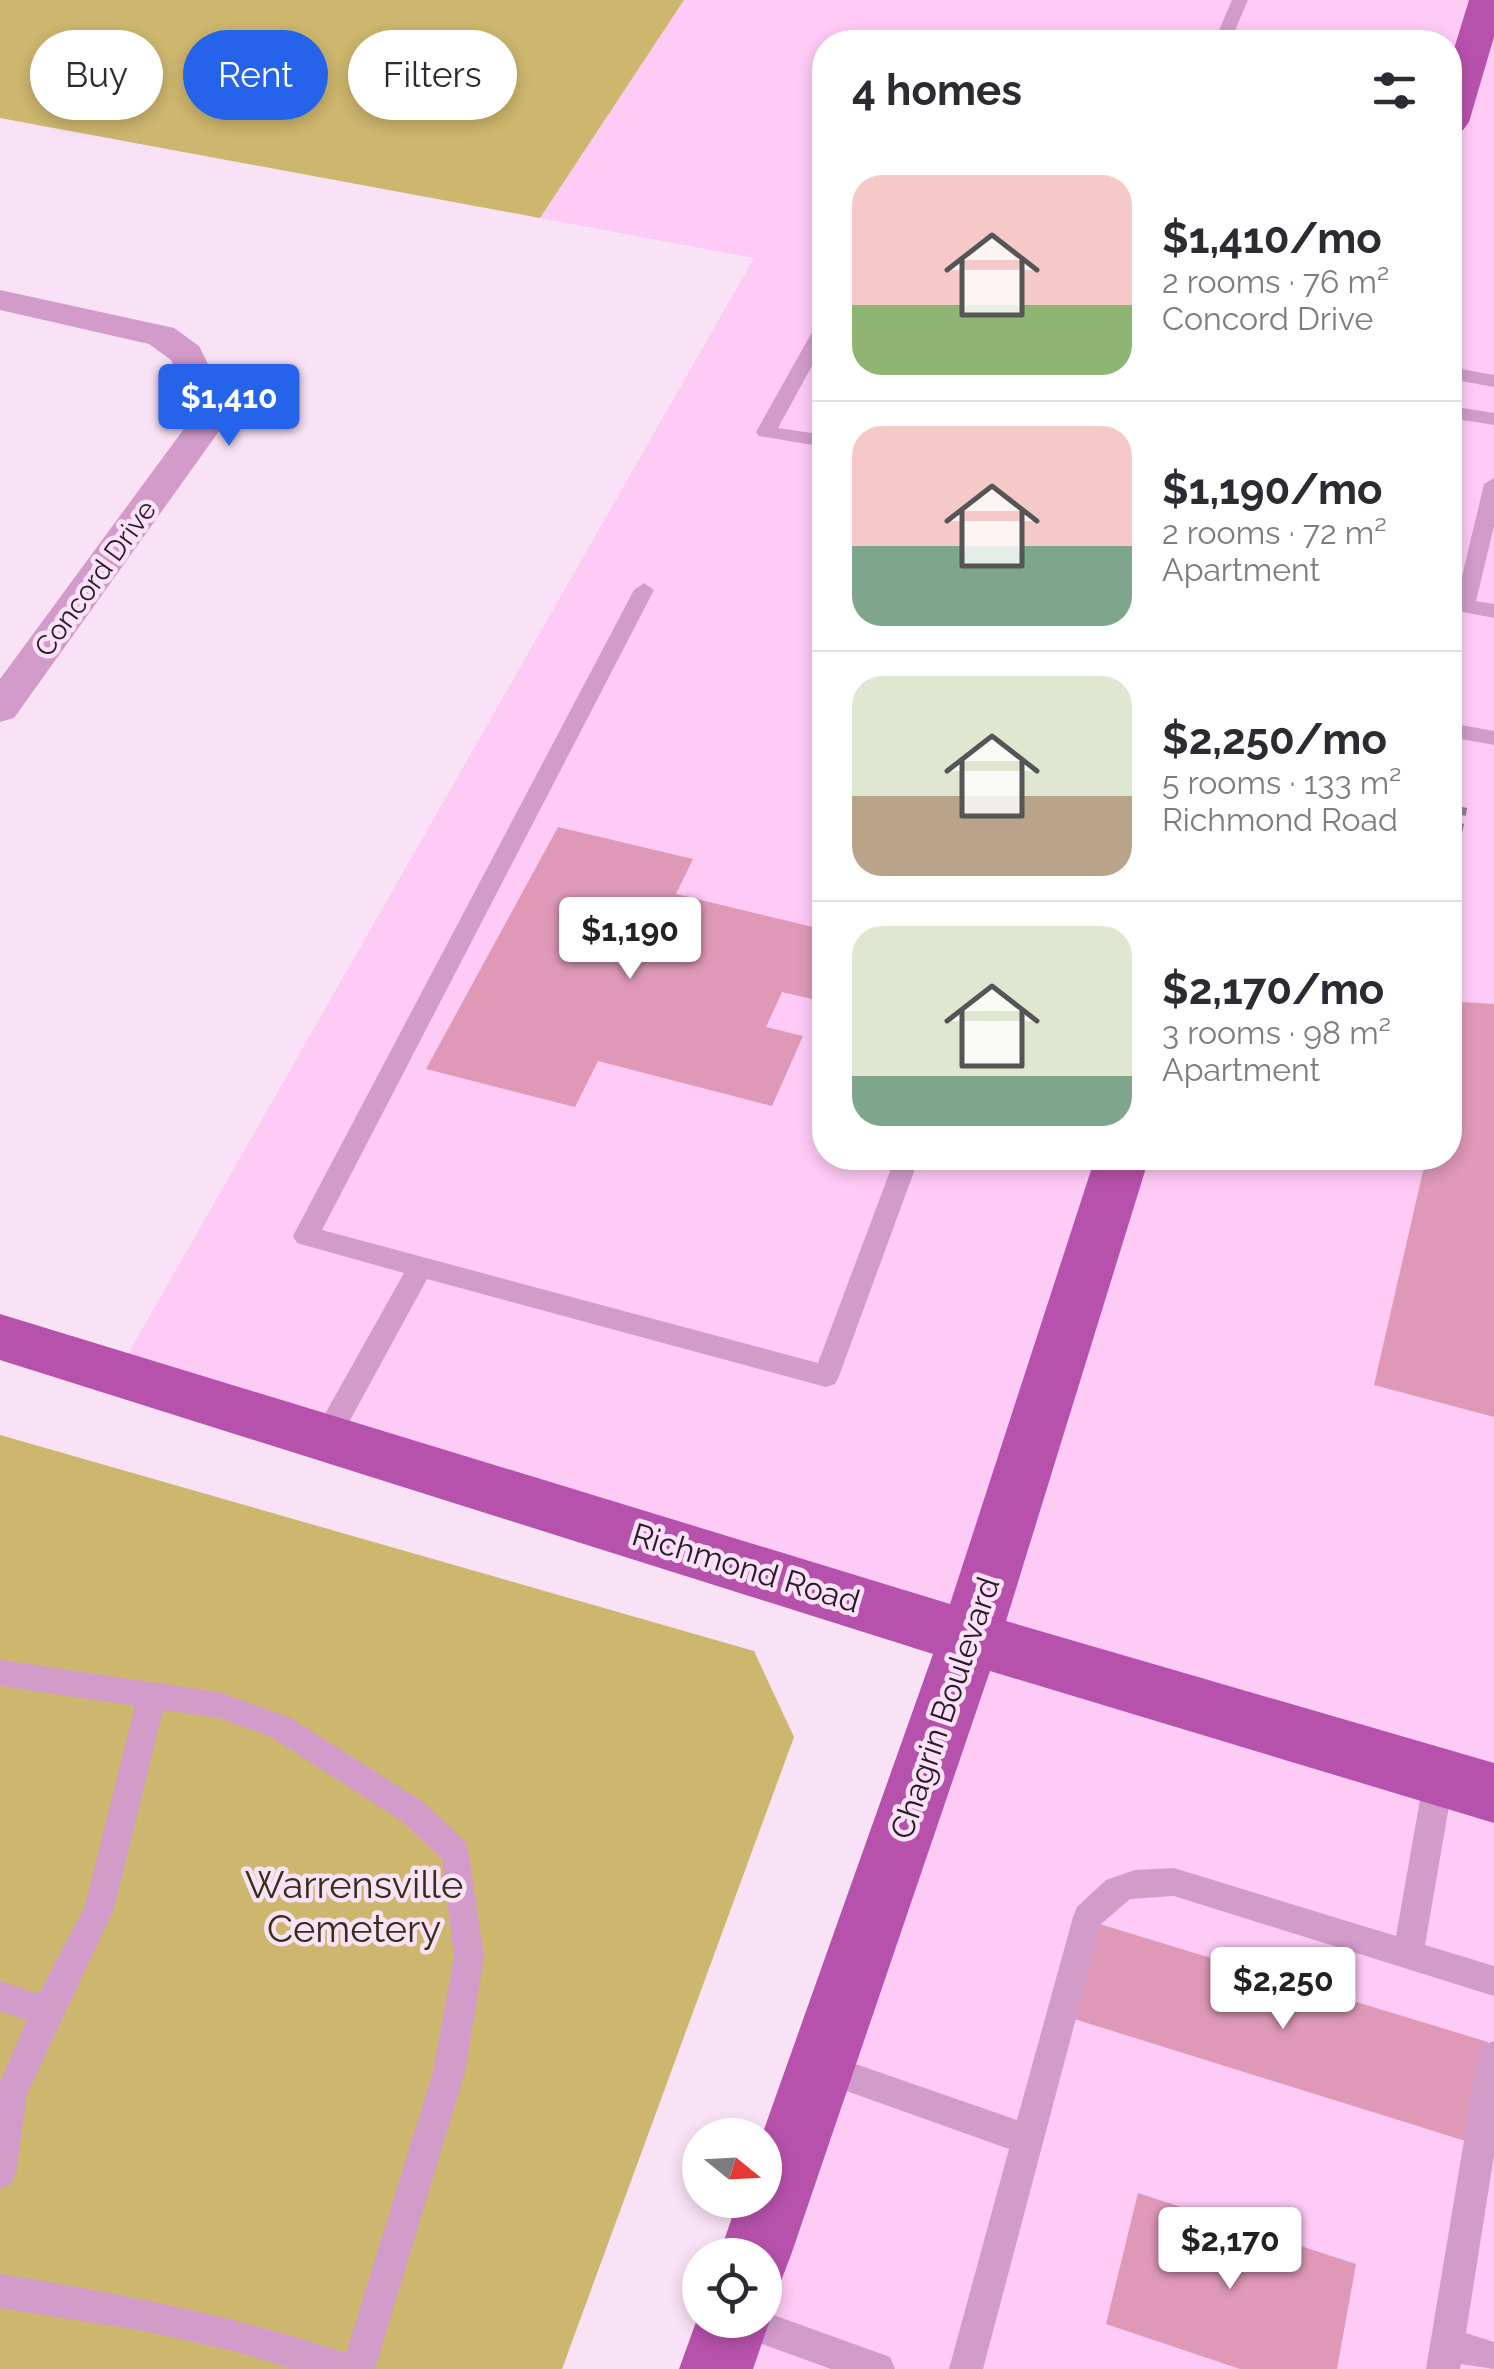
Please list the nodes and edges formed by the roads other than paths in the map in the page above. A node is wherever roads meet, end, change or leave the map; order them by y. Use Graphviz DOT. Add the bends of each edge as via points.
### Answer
graph roads {
  1 [pos="1240,0"];
  2 [pos="1487,0"];
  3 [pos="1227,30"];
  4 [pos="1462,82"];
  5 [pos="0,300"];
  6 [pos="812,349"];
  7 [pos="1462,375"];
  8 [pos="1494,381"];
  9 [pos="1462,414"];
  10 [pos="1494,419"];
  11 [pos="812,440"];
  12 [pos="1494,484"];
  13 [pos="644,590"];
  14 [pos="1494,611"];
  15 [pos="0,708"];
  16 [pos="1462,732"];
  17 [pos="1494,738"];
  18 [pos="903,1170"];
  19 [pos="1118,1170"];
  20 [pos="420,1266"];
  21 [pos="0,1337"];
  22 [pos="326,1438"];
  23 [pos="970,1638"];
  24 [pos="0,1673"];
  25 [pos="152,1695"];
  26 [pos="1467,1785"];
  27 [pos="1408,1952"];
  28 [pos="1494,1981"];
  29 [pos="0,1996"];
  30 [pos="47,2011"];
  31 [pos="1494,2056"];
  32 [pos="821,2067"];
  33 [pos="1028,2140"];
  34 [pos="0,2174"];
  35 [pos="761,2238"];
  36 [pos="0,2291"];
  37 [pos="782,2335"];
  38 [pos="727,2338"];
  39 [pos="1445,2356"];
  40 [pos="1494,2358"];
  41 [pos="345,2369"];
  42 [pos="358,2369"];
  43 [pos="716,2369"];
  44 [pos="878,2369"];
  45 [pos="966,2369"];
  1 -- 3 [label="lane"];
  2 -- 4 [label="main road"];
  5 -- 15 [label="street, Concord Drive" via="161,336 186,354 210,404 204,427"];
  6 -- 11 [label="lane" via="766,432"];
  7 -- 8 [label="lane"];
  9 -- 10 [label="lane"];
  12 -- 14 [label="lane" via="1466,606"];
  13 -- 20 [label="lane" via="306,1236"];
  16 -- 17 [label="lane"];
  18 -- 20 [label="lane" via="826,1376"];
  19 -- 23 [label="main road, Chagrin Boulevard"];
  20 -- 22 [label="lane"];
  21 -- 22 [label="main road, Richmond Road"];
  22 -- 23 [label="main road, Richmond Road"];
  23 -- 26 [label="main road, Richmond Road"];
  23 -- 32 [label="main road, Chagrin Boulevard"];
  24 -- 25 [label="lane"];
  25 -- 30 [label="lane" via="99,1909"];
  25 -- 42 [label="lane" via="219,1705 282,1727 413,1812 456,1853 469,1957 449,2072"];
  26 -- 27 [label="lane"];
  27 -- 28 [label="lane"];
  27 -- 33 [label="lane" via="1174,1882 1133,1882 1110,1892 1088,1918"];
  29 -- 30 [label="lane"];
  30 -- 34 [label="lane" via="12,2094"];
  31 -- 39 [label="lane"];
  32 -- 33 [label="lane"];
  32 -- 35 [label="main road, Chagrin Boulevard"];
  33 -- 45 [label="lane"];
  36 -- 41 [label="lane" via="238,2335"];
  37 -- 44 [label="lane"];
  38 -- 43 [label="main road"];
  39 -- 40 [label="lane"];
}
